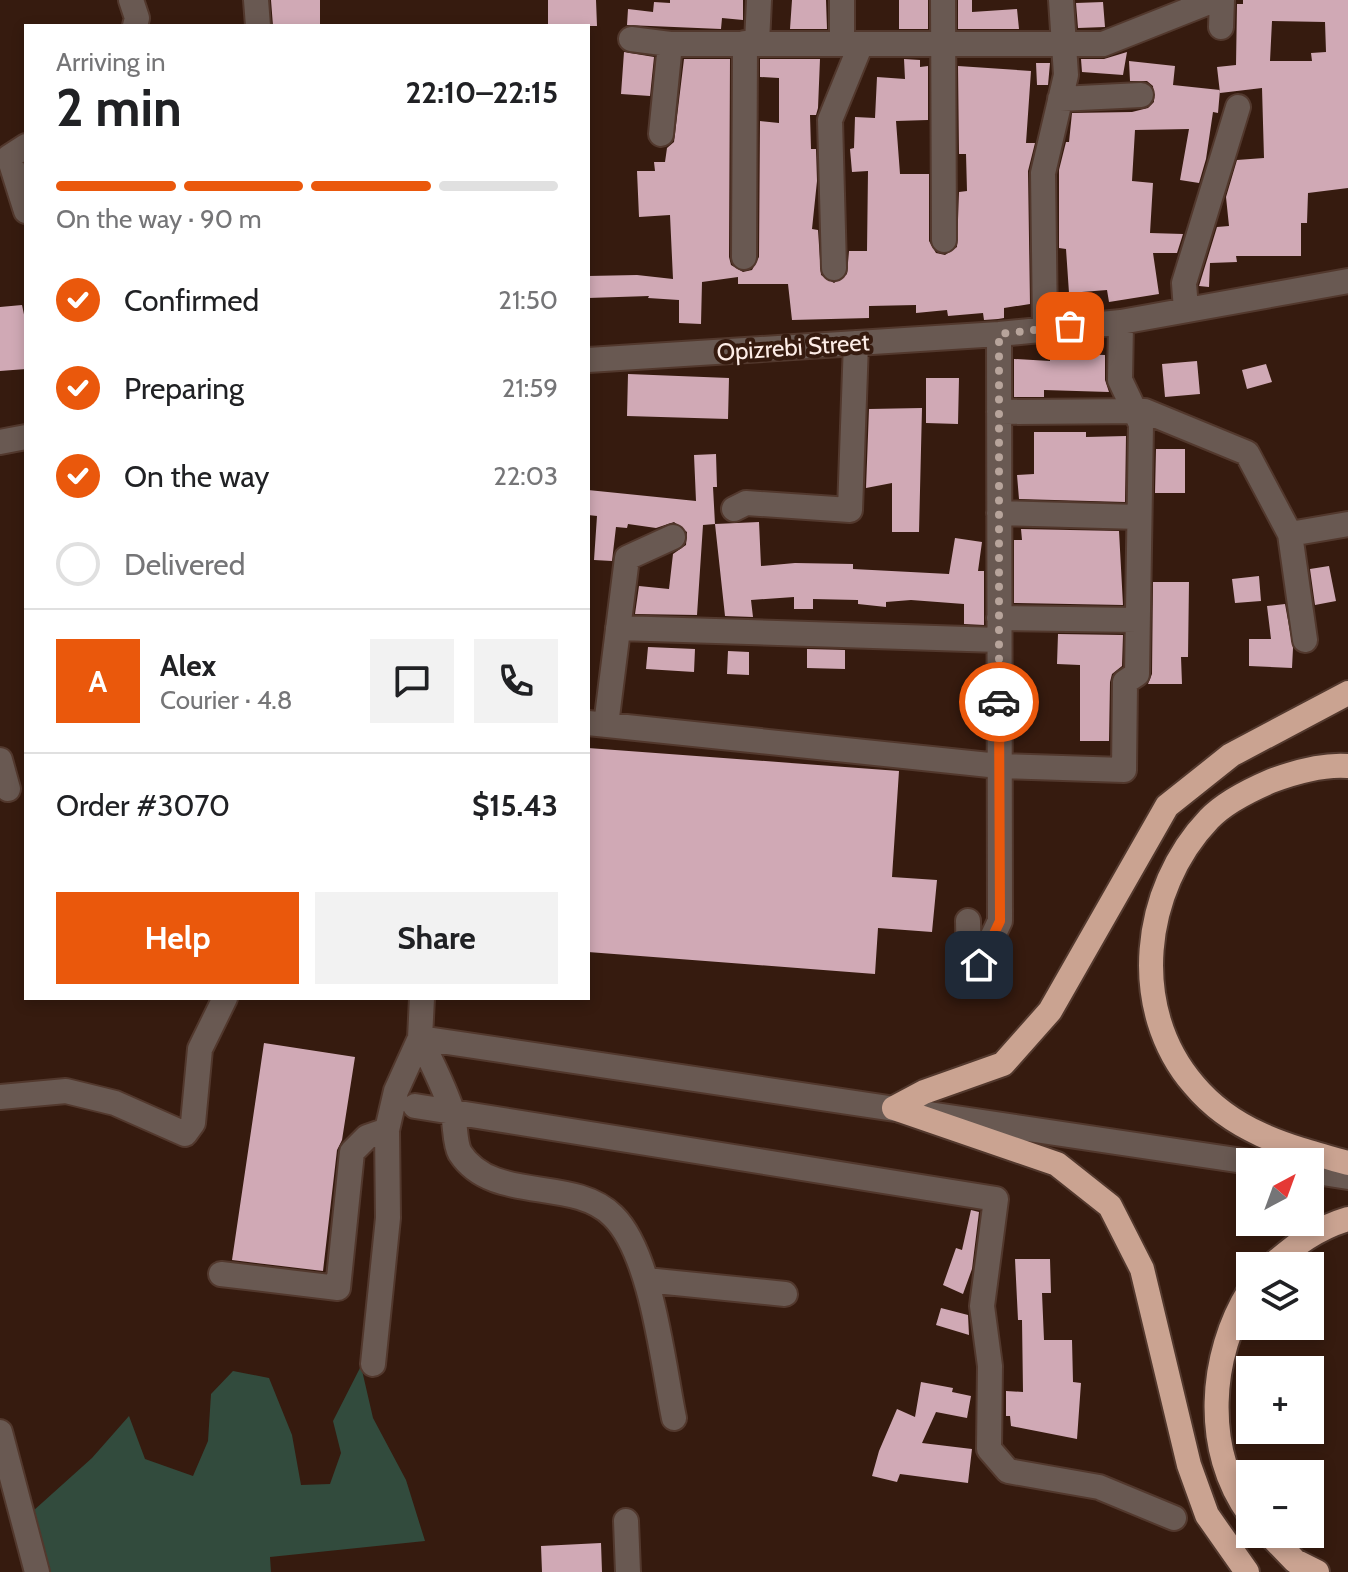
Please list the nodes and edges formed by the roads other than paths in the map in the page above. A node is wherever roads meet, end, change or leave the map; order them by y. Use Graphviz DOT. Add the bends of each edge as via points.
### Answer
graph roads {
  1 [pos="131,0"];
  2 [pos="256,0"];
  3 [pos="759,0"];
  4 [pos="842,0"];
  5 [pos="943,0"];
  6 [pos="1061,0"];
  7 [pos="1214,0"];
  8 [pos="1222,0"];
  9 [pos="136,24"];
  10 [pos="258,24"];
  11 [pos="1221,27"];
  12 [pos="631,39"];
  13 [pos="1064,42"];
  14 [pos="751,43"];
  15 [pos="670,44"];
  16 [pos="852,44"];
  17 [pos="944,44"];
  18 [pos="1141,95"];
  19 [pos="1060,99"];
  20 [pos="1238,107"];
  21 [pos="661,134"];
  22 [pos="12,155"];
  23 [pos="24,203"];
  24 [pos="944,240"];
  25 [pos="744,257"];
  26 [pos="834,268"];
  27 [pos="1348,281"];
  28 [pos="1186,310"];
  29 [pos="1121,322"];
  30 [pos="1045,328"];
  31 [pos="999,334"];
  32 [pos="856,343"];
  33 [pos="590,360"];
  34 [pos="999,412"];
  35 [pos="1133,412"];
  36 [pos="24,437"];
  37 [pos="0,442"];
  38 [pos="734,509"];
  39 [pos="999,513"];
  40 [pos="1139,517"];
  41 [pos="1348,524"];
  42 [pos="1290,534"];
  43 [pos="673,537"];
  44 [pos="1137,620"];
  45 [pos="618,628"];
  46 [pos="999,629"];
  47 [pos="1305,640"];
  48 [pos="1348,693"];
  49 [pos="597,724"];
  50 [pos="0,760"];
  51 [pos="999,766"];
  52 [pos="1348,766"];
  53 [pos="8,789"];
  54 [pos="968,921"];
  55 [pos="224,1000"];
  56 [pos="422,1000"];
  57 [pos="420,1038"];
  58 [pos="0,1097"];
  59 [pos="415,1106"];
  60 [pos="894,1108"];
  61 [pos="452,1112"];
  62 [pos="387,1130"];
  63 [pos="1236,1160"];
  64 [pos="1348,1163"];
  65 [pos="1324,1173"];
  66 [pos="1348,1177"];
  67 [pos="1348,1219"];
  68 [pos="1287,1252"];
  69 [pos="221,1274"];
  70 [pos="646,1280"];
  71 [pos="785,1294"];
  72 [pos="1236,1314"];
  73 [pos="373,1364"];
  74 [pos="674,1418"];
  75 [pos="0,1432"];
  76 [pos="1236,1488"];
  77 [pos="1174,1518"];
  78 [pos="626,1521"];
  79 [pos="1282,1548"];
  80 [pos="37,1572"];
  81 [pos="628,1572"];
  82 [pos="1247,1572"];
  83 [pos="1317,1572"];
  1 -- 9 [label="street"];
  2 -- 10 [label="street"];
  3 -- 14 [label="street"];
  4 -- 16 [label="street"];
  5 -- 17 [label="street"];
  6 -- 13 [label="street"];
  7 -- 13 [label="street" via="1103,44"];
  8 -- 11 [label="street"];
  12 -- 15 [label="street"];
  13 -- 17 [label="street"];
  13 -- 19 [label="street" via="1066,75"];
  14 -- 15 [label="street"];
  14 -- 16 [label="street"];
  14 -- 25 [label="street"];
  15 -- 21 [label="street"];
  16 -- 17 [label="street"];
  16 -- 26 [label="street" via="830,120"];
  17 -- 24 [label="street"];
  18 -- 19 [label="street"];
  19 -- 30 [label="street" via="1043,173"];
  20 -- 28 [label="street" via="1184,283"];
  22 -- 23 [label="street"];
  27 -- 28 [label="street, Opizrebi Street"];
  28 -- 29 [label="street, Opizrebi Street"];
  29 -- 30 [label="street, Opizrebi Street"];
  29 -- 35 [label="street" via="1120,380"];
  30 -- 31 [label="street, Opizrebi Street"];
  31 -- 32 [label="street, Opizrebi Street"];
  31 -- 34 [label="street"];
  32 -- 33 [label="street, Opizrebi Street"];
  32 -- 38 [label="street" via="850,510 746,503"];
  34 -- 35 [label="street"];
  34 -- 39 [label="street"];
  35 -- 40 [label="street" via="1141,424"];
  35 -- 42 [label="street" via="1145,411 1247,453"];
  36 -- 37 [label="street"];
  39 -- 40 [label="street"];
  39 -- 46 [label="street"];
  40 -- 44 [label="street"];
  41 -- 42 [label="street"];
  42 -- 47 [label="street"];
  43 -- 45 [label="street" via="627,558"];
  44 -- 46 [label="street"];
  44 -- 51 [label="street" via="1137,674 1125,682 1124,770"];
  45 -- 46 [label="street"];
  45 -- 49 [label="street"];
  46 -- 51 [label="street"];
  48 -- 60 [label="highway" via="1231,755 1167,806 1050,1011 1003,1064"];
  49 -- 51 [label="street"];
  50 -- 53 [label="street"];
  51 -- 54 [label="street" via="1000,921 979,965 969,963"];
  52 -- 64 [label="highway" via="1285,776 1210,818 1174,867 1151,935 1154,1011 1192,1084 1241,1126"];
  55 -- 58 [label="street" via="200,1049 193,1123 185,1134 115,1103 66,1091"];
  56 -- 57 [label="street"];
  57 -- 60 [label="street"];
  57 -- 61 [label="street"];
  57 -- 62 [label="street" via="396,1091"];
  59 -- 61 [label="street"];
  60 -- 63 [label="street"];
  60 -- 82 [label="highway" via="1057,1164 1110,1206 1142,1269 1189,1465 1207,1515"];
  61 -- 70 [label="street" via="460,1152 484,1175 520,1188 583,1196 614,1216 636,1250"];
  61 -- 77 [label="street" via="996,1199 982,1306 990,1366 989,1449 1008,1471 1099,1487"];
  62 -- 69 [label="street" via="367,1137 352,1152 338,1288"];
  62 -- 73 [label="street" via="388,1218"];
  65 -- 66 [label="street"];
  67 -- 68 [label="highway"];
  70 -- 71 [label="street"];
  70 -- 74 [label="street"];
  72 -- 76 [label="highway" via="1223,1347 1215,1409 1224,1464"];
  75 -- 80 [label="street"];
  78 -- 81 [label="street"];
  79 -- 83 [label="highway"];
}
